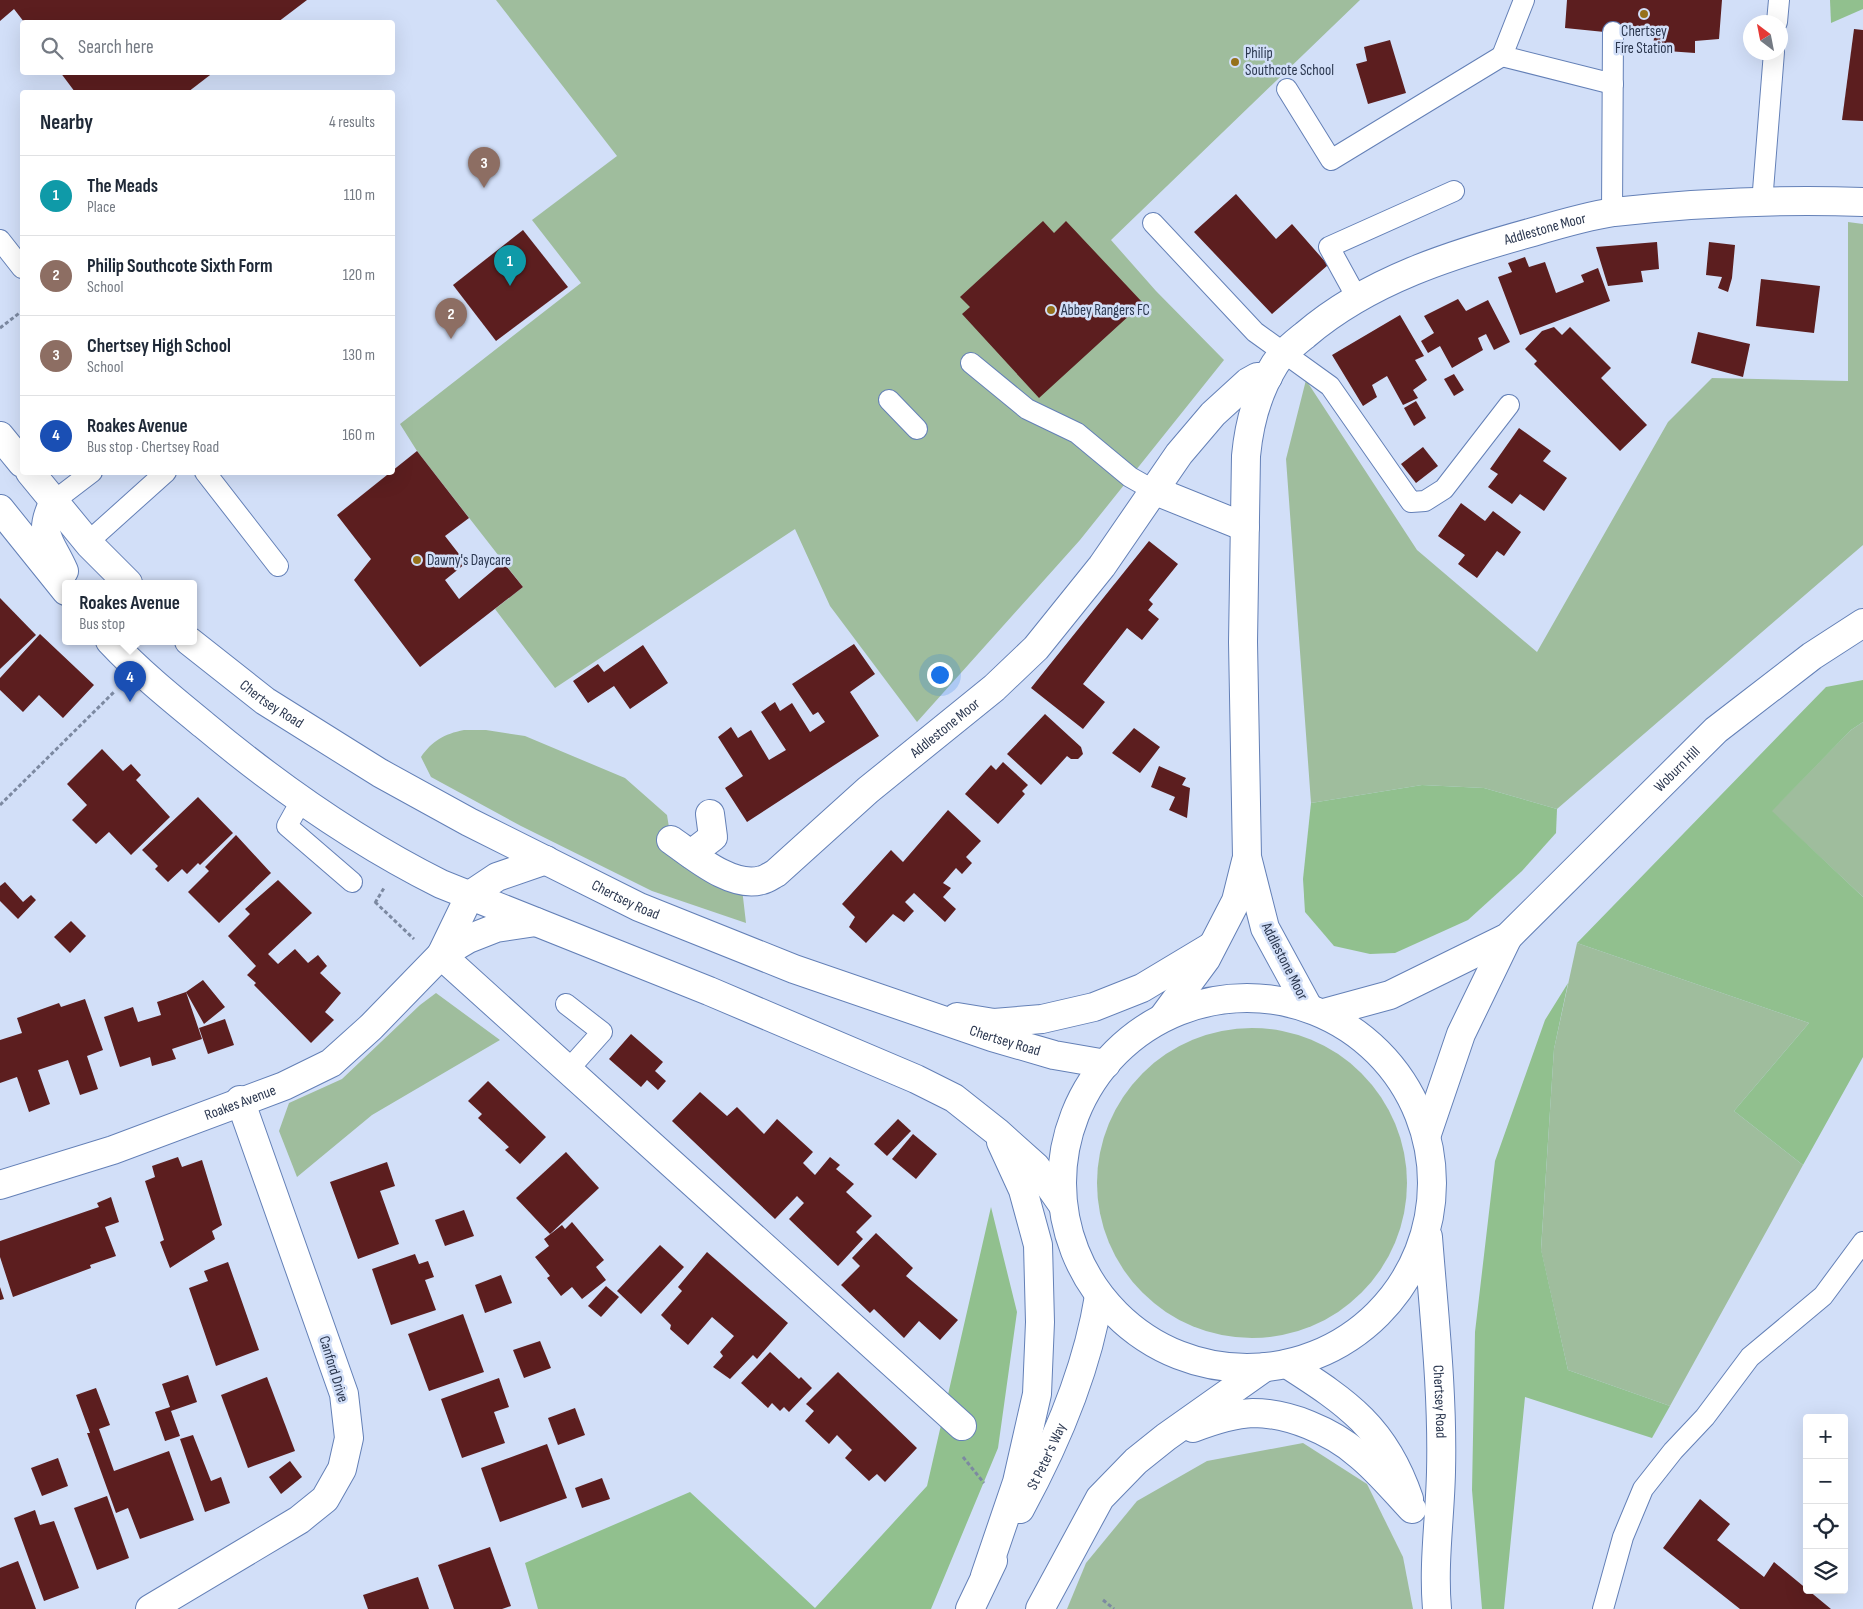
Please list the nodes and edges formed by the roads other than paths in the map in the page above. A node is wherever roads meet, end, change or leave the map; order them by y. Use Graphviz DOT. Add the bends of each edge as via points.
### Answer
graph roads {
  1 [pos="1524,0"];
  2 [pos="1779,0"];
  3 [pos="1778,15"];
  4 [pos="1613,32"];
  5 [pos="1502,56"];
  6 [pos="1773,60"];
  7 [pos="1613,84"];
  8 [pos="1287,89"];
  9 [pos="1454,191"];
  10 [pos="1863,202"];
  11 [pos="1762,203"];
  12 [pos="1612,213"];
  13 [pos="1153,223"];
  14 [pos="0,240"];
  15 [pos="20,265"];
  16 [pos="1356,298"];
  17 [pos="1285,354"];
  18 [pos="971,363"];
  19 [pos="1268,377"];
  20 [pos="889,400"];
  21 [pos="1509,405"];
  22 [pos="917,428"];
  23 [pos="0,436"];
  24 [pos="20,461"];
  25 [pos="32,475"];
  26 [pos="88,475"];
  27 [pos="163,475"];
  28 [pos="207,475"];
  29 [pos="1154,490"];
  30 [pos="54,501"];
  31 [pos="0,509"];
  32 [pos="1245,527"];
  33 [pos="88,542"];
  34 [pos="278,566"];
  35 [pos="68,580"];
  36 [pos="125,580"];
  37 [pos="62,586"];
  38 [pos="1863,623"];
  39 [pos="114,645"];
  40 [pos="194,645"];
  41 [pos="301,801"];
  42 [pos="710,814"];
  43 [pos="1246,857"];
  44 [pos="546,860"];
  45 [pos="352,882"];
  46 [pos="470,895"];
  47 [pos="536,922"];
  48 [pos="1508,938"];
  49 [pos="1212,946"];
  50 [pos="441,955"];
  51 [pos="566,1004"];
  52 [pos="1316,1010"];
  53 [pos="928,1013"];
  54 [pos="1164,1016"];
  55 [pos="1106,1064"];
  56 [pos="568,1070"];
  57 [pos="240,1100"];
  58 [pos="997,1132"];
  59 [pos="1427,1134"];
  60 [pos="0,1185"];
  61 [pos="1062,1204"];
  62 [pos="1428,1228"];
  63 [pos="1863,1242"];
  64 [pos="1099,1296"];
  65 [pos="1276,1366"];
  66 [pos="962,1426"];
  67 [pos="1166,1438"];
  68 [pos="1412,1509"];
  69 [pos="985,1576"];
  70 [pos="1434,1576"];
  71 [pos="150,1609"];
  72 [pos="970,1609"];
  73 [pos="1040,1609"];
  74 [pos="1437,1609"];
  75 [pos="1604,1609"];
  1 -- 5 [label="lane"];
  2 -- 3 [label="lane"];
  4 -- 7 [label="lane"];
  5 -- 7 [label="lane"];
  5 -- 8 [label="lane" via="1331,160"];
  6 -- 11 [label="lane"];
  7 -- 12 [label="lane"];
  9 -- 16 [label="lane" via="1329,247"];
  10 -- 11 [label="main road, Addlestone Moor"];
  11 -- 12 [label="main road, Addlestone Moor"];
  12 -- 16 [label="main road, Addlestone Moor" via="1486,245 1400,277"];
  13 -- 17 [label="lane" via="1255,332"];
  14 -- 15 [label="lane"];
  16 -- 17 [label="main road, Addlestone Moor" via="1324,318"];
  17 -- 19 [label="main road, Addlestone Moor"];
  17 -- 21 [label="lane" via="1330,386 1411,502 1425,501 1444,489"];
  18 -- 29 [label="lane" via="1027,409 1077,433 1130,477"];
  19 -- 29 [label="main road, Addlestone Moor" via="1257,377 1248,382 1213,414"];
  19 -- 32 [label="main road, Addlestone Moor" via="1249,429"];
  20 -- 22 [label="lane"];
  23 -- 24 [label="main road"];
  25 -- 30 [label="main road"];
  26 -- 30 [label="lane"];
  27 -- 33 [label="lane"];
  28 -- 34 [label="lane"];
  29 -- 32 [label="main road"];
  29 -- 42 [label="main road, Addlestone Moor" via="1102,566 1036,648 994,688 868,790 776,873 762,881 741,880 717,872 681,847 713,837"];
  30 -- 33 [label="main road"];
  30 -- 35 [label="main road" via="46,517 47,539"];
  31 -- 37 [label="main road"];
  32 -- 43 [label="main road, Addlestone Moor"];
  33 -- 36 [label="main road"];
  38 -- 48 [label="main road, Woburn Hill" via="1812,656 1716,730"];
  39 -- 41 [label="main road" via="137,670 263,774"];
  40 -- 44 [label="main road, Chertsey Road" via="265,701 380,773"];
  41 -- 45 [label="lane" via="287,826"];
  41 -- 46 [label="main road" via="399,862"];
  43 -- 49 [label="main road, Addlestone Moor" via="1236,901"];
  43 -- 52 [label="main road, Addlestone Moor" via="1265,928"];
  44 -- 46 [label="main road" via="497,877"];
  44 -- 53 [label="main road, Chertsey Road" via="638,907 794,970"];
  46 -- 47 [label="main road"];
  46 -- 50 [label="main road, Roakes Avenue"];
  47 -- 50 [label="main road, Roakes Avenue" via="496,928"];
  47 -- 58 [label="main road" via="916,1079 954,1098"];
  48 -- 52 [label="main road, Woburn Hill" via="1390,995"];
  48 -- 59 [label="main road, Woburn Hill" via="1461,1034"];
  49 -- 53 [label="main road" via="1142,988 1094,1007 1042,1019 994,1023"];
  49 -- 54 [label="main road, Addlestone Moor"];
  50 -- 56 [label="main road"];
  50 -- 57 [label="main road, Roakes Avenue" via="331,1063 284,1086"];
  51 -- 56 [label="lane" via="602,1032"];
  52 -- 54 [label="main road" via="1272,998 1235,997 1198,1003"];
  52 -- 59 [label="main road" via="1353,1029 1378,1050 1399,1075 1416,1104"];
  53 -- 55 [label="main road, Chertsey Road" via="992,1037 1054,1055"];
  54 -- 55 [label="main road" via="1122,1046"];
  55 -- 61 [label="main road" via="1093,1079 1073,1117 1062,1160"];
  56 -- 66 [label="main road"];
  57 -- 60 [label="main road, Roakes Avenue" via="113,1150"];
  57 -- 71 [label="main road, Canford Drive" via="344,1394 349,1438 342,1469 325,1499 299,1520"];
  58 -- 61 [label="main road" via="1036,1166"];
  58 -- 69 [label="main road" via="1023,1190 1038,1245 1040,1322 1037,1394 1017,1482"];
  59 -- 62 [label="main road" via="1432,1165"];
  61 -- 64 [label="main road" via="1069,1237"];
  62 -- 65 [label="main road" via="1413,1266 1391,1301 1361,1329 1326,1351"];
  62 -- 70 [label="main road, Chertsey Road" via="1440,1386 1441,1472"];
  63 -- 75 [label="lane" via="1823,1296 1750,1357 1705,1417 1643,1489 1621,1545"];
  64 -- 65 [label="main road" via="1120,1319 1173,1354 1203,1364 1234,1368"];
  64 -- 69 [label="main road, St Peter's Way" via="1093,1336 1056,1438"];
  65 -- 67 [label="main road"];
  65 -- 68 [label="main road, Chertsey Road" via="1336,1395 1382,1441 1401,1476"];
  67 -- 68 [label="main road" via="1212,1421 1252,1413 1284,1418 1333,1436 1359,1454"];
  67 -- 73 [label="main road" via="1136,1461 1100,1498"];
  68 -- 70 [label="main road, Chertsey Road"];
  69 -- 72 [label="main road, St Peter's Way"];
  70 -- 74 [label="main road, Chertsey Road"];
}
